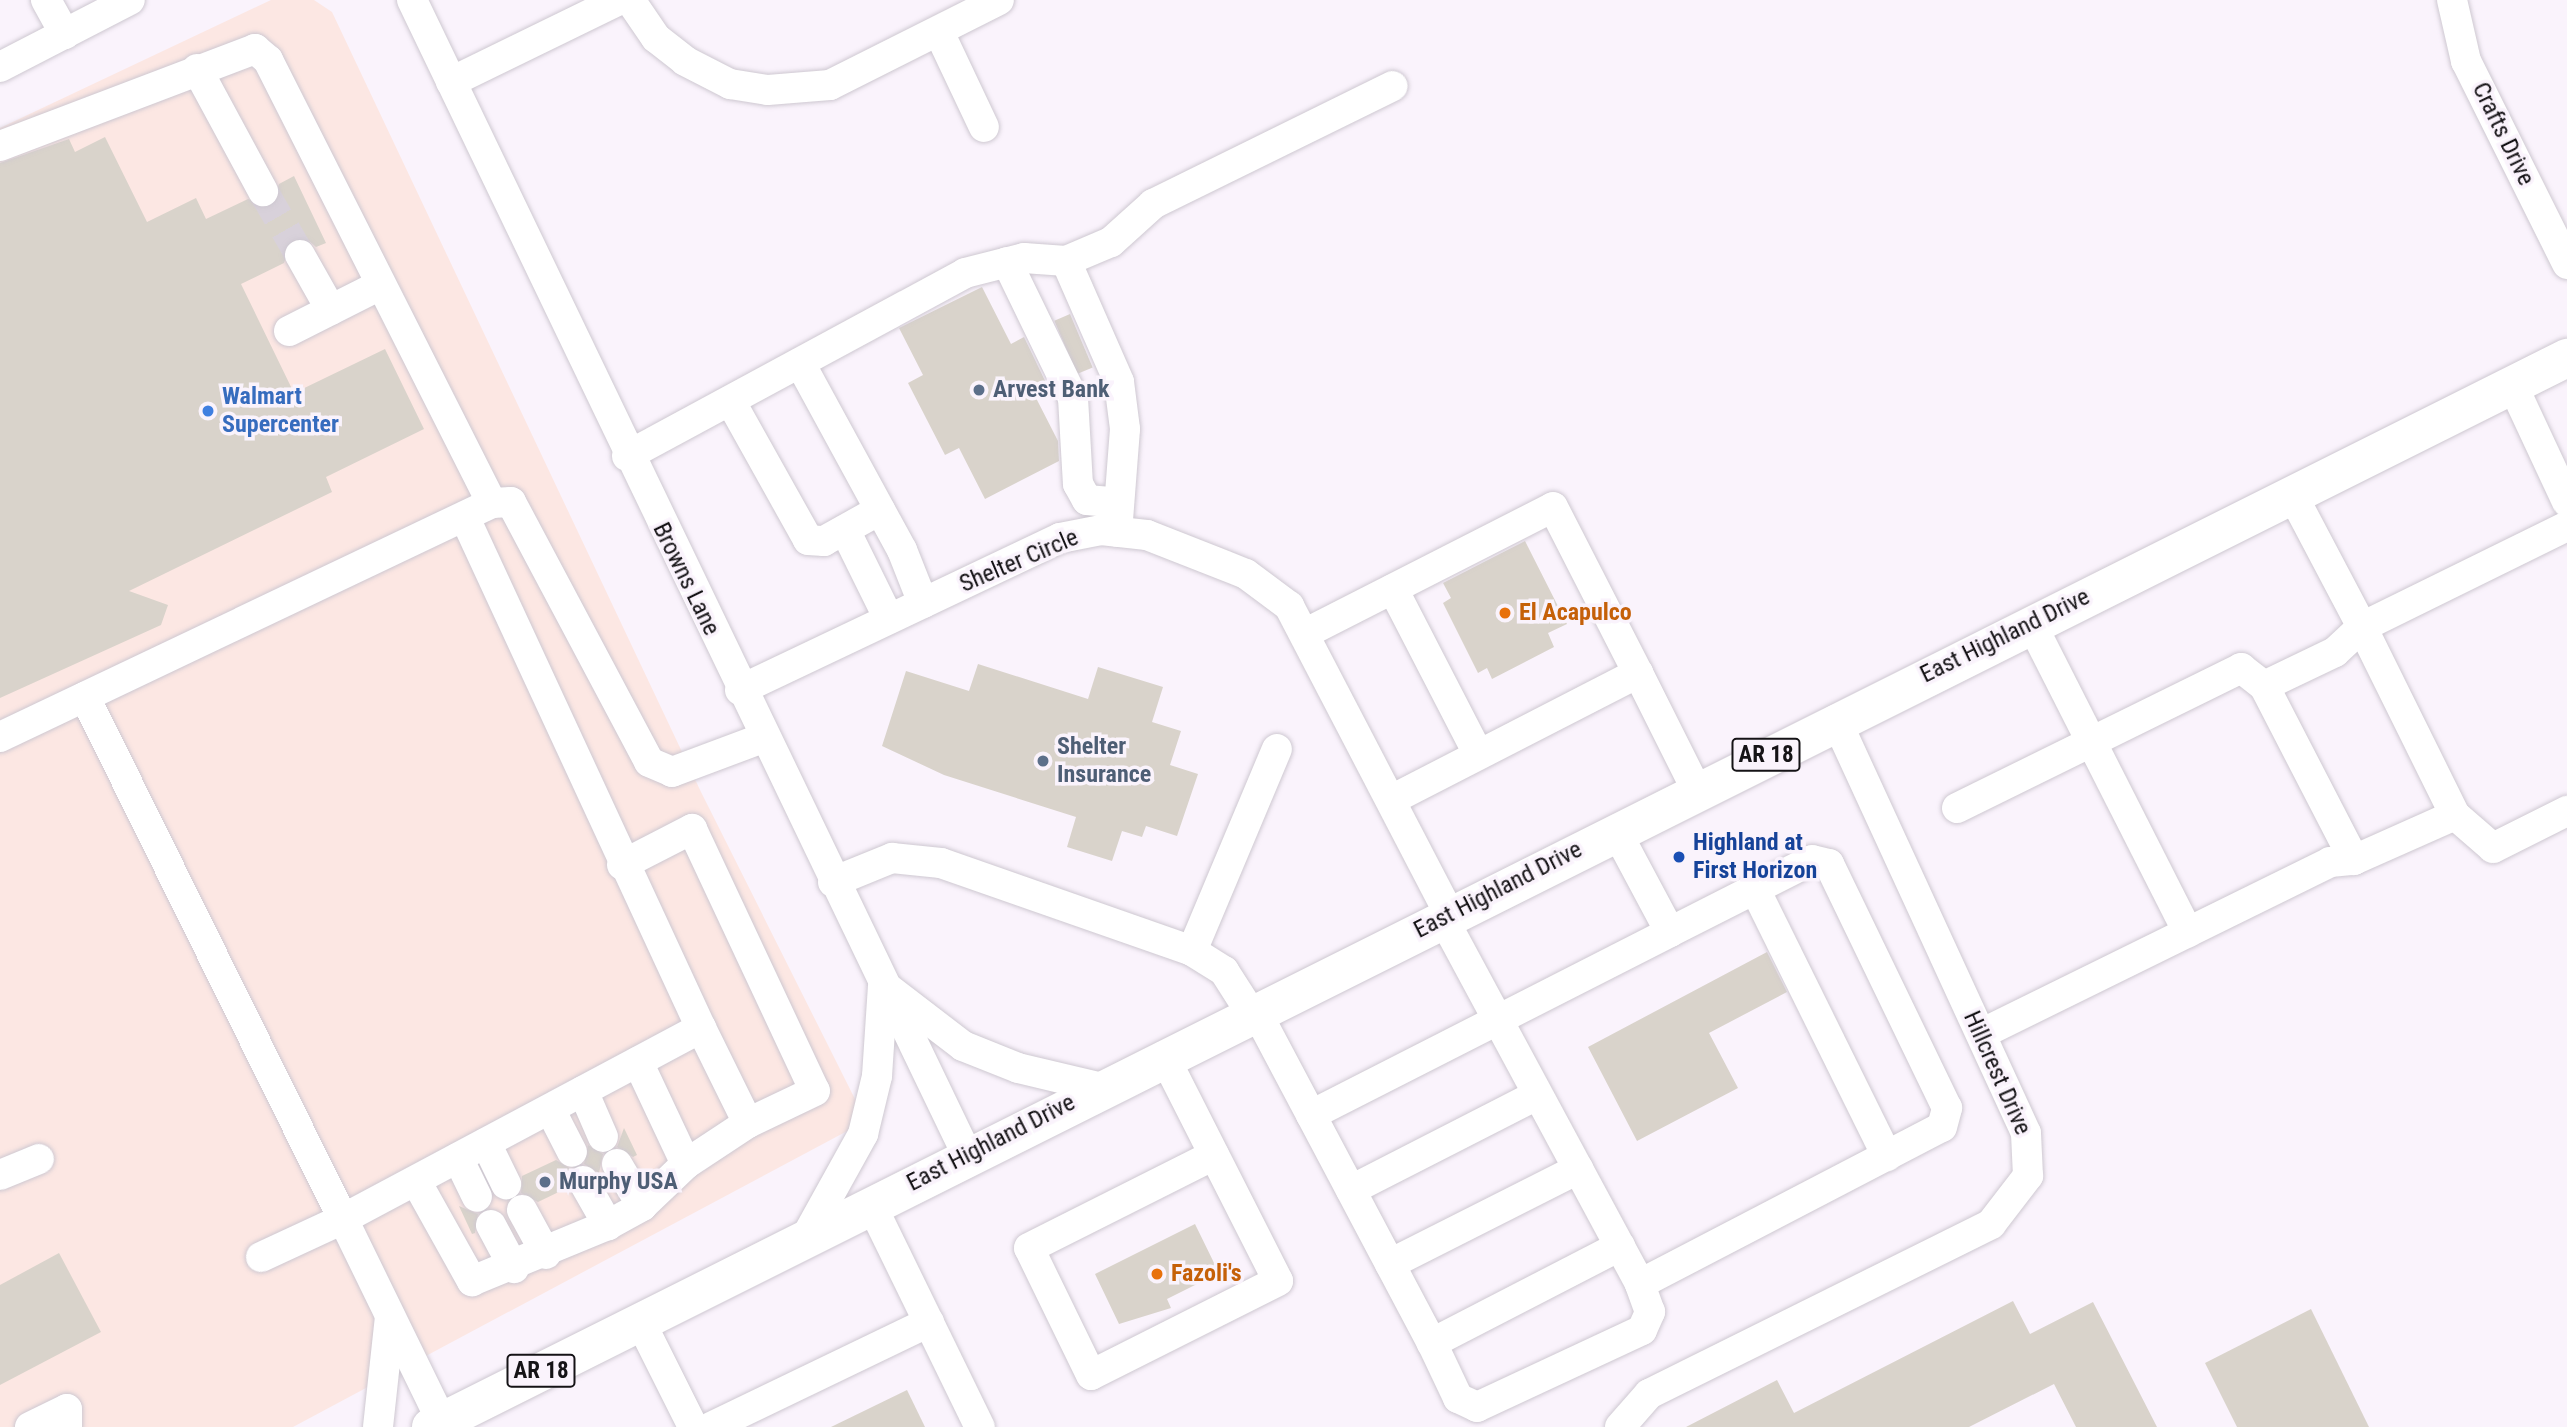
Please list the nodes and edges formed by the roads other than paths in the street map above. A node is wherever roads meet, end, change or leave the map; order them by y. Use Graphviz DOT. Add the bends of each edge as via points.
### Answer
graph roads {
  1 [pos="46,0"];
  2 [pos="131,0"];
  3 [pos="412,0"];
  4 [pos="620,0"];
  5 [pos="630,0"];
  6 [pos="999,0"];
  7 [pos="2452,0"];
  8 [pos="939,32"];
  9 [pos="65,34"];
  10 [pos="0,67"];
  11 [pos="197,69"];
  12 [pos="451,82"];
  13 [pos="1393,86"];
  14 [pos="984,128"];
  15 [pos="0,146"];
  16 [pos="263,191"];
  17 [pos="300,255"];
  18 [pos="1066,261"];
  19 [pos="1007,262"];
  20 [pos="2567,264"];
  21 [pos="380,285"];
  22 [pos="331,310"];
  23 [pos="289,331"];
  24 [pos="2567,358"];
  25 [pos="800,363"];
  26 [pos="2513,386"];
  27 [pos="731,402"];
  28 [pos="627,456"];
  29 [pos="2292,494"];
  30 [pos="2567,502"];
  31 [pos="492,503"];
  32 [pos="880,510"];
  33 [pos="1118,517"];
  34 [pos="465,518"];
  35 [pos="2567,526"];
  36 [pos="845,530"];
  37 [pos="1393,589"];
  38 [pos="923,603"];
  39 [pos="890,619"];
  40 [pos="2031,623"];
  41 [pos="2362,627"];
  42 [pos="1306,633"];
  43 [pos="1637,673"];
  44 [pos="2264,687"];
  45 [pos="740,690"];
  46 [pos="85,696"];
  47 [pos="1836,720"];
  48 [pos="0,737"];
  49 [pos="764,738"];
  50 [pos="2091,742"];
  51 [pos="1277,749"];
  52 [pos="1478,752"];
  53 [pos="1697,791"];
  54 [pos="1391,800"];
  55 [pos="1957,808"];
  56 [pos="2567,811"];
  57 [pos="2455,816"];
  58 [pos="1616,831"];
  59 [pos="2354,860"];
  60 [pos="622,864"];
  61 [pos="834,882"];
  62 [pos="1755,889"];
  63 [pos="1446,917"];
  64 [pos="1670,932"];
  65 [pos="2188,932"];
  66 [pos="1192,951"];
  67 [pos="884,985"];
  68 [pos="1254,1012"];
  69 [pos="1497,1018"];
  70 [pos="701,1028"];
  71 [pos="1981,1034"];
  72 [pos="1164,1056"];
  73 [pos="638,1062"];
  74 [pos="1102,1088"];
  75 [pos="583,1091"];
  76 [pos="1537,1095"];
  77 [pos="550,1109"];
  78 [pos="1311,1115"];
  79 [pos="748,1123"];
  80 [pos="603,1137"];
  81 [pos="486,1143"];
  82 [pos="572,1152"];
  83 [pos="967,1155"];
  84 [pos="1214,1155"];
  85 [pos="1887,1156"];
  86 [pos="458,1158"];
  87 [pos="39,1159"];
  88 [pos="617,1164"];
  89 [pos="686,1164"];
  90 [pos="1578,1169"];
  91 [pos="0,1175"];
  92 [pos="416,1181"];
  93 [pos="583,1181"];
  94 [pos="506,1184"];
  95 [pos="1351,1191"];
  96 [pos="477,1198"];
  97 [pos="871,1204"];
  98 [pos="642,1206"];
  99 [pos="522,1210"];
  100 [pos="343,1219"];
  101 [pos="491,1225"];
  102 [pos="607,1225"];
  103 [pos="807,1237"];
  104 [pos="1620,1246"];
  105 [pos="546,1254"];
  106 [pos="261,1257"];
  107 [pos="1390,1264"];
  108 [pos="514,1268"];
  109 [pos="1640,1284"];
  110 [pos="390,1316"];
  111 [pos="640,1321"];
  112 [pos="929,1321"];
  113 [pos="1432,1343"];
  114 [pos="436,1424"];
  115 [pos="30,1427"];
  116 [pos="67,1427"];
  117 [pos="378,1427"];
  118 [pos="693,1427"];
  119 [pos="710,1427"];
  120 [pos="980,1427"];
  121 [pos="1620,1427"];
  1 -- 9 [label="street"];
  2 -- 9 [label="street"];
  3 -- 12 [label="street, Browns Lane"];
  4 -- 12 [label="street"];
  5 -- 8 [label="street" via="656,38 685,61 730,84 768,90 830,85"];
  6 -- 8 [label="street"];
  7 -- 20 [label="street, Crafts Drive" via="2466,61"];
  8 -- 14 [label="street"];
  9 -- 10 [label="street"];
  11 -- 15 [label="street"];
  11 -- 16 [label="street"];
  11 -- 21 [label="street" via="255,49 268,60"];
  12 -- 28 [label="street, Browns Lane"];
  13 -- 18 [label="street" via="1153,204 1111,242"];
  17 -- 22 [label="street"];
  18 -- 19 [label="street"];
  18 -- 33 [label="street" via="1119,382 1125,429"];
  19 -- 25 [label="street" via="965,272"];
  19 -- 33 [label="street" via="1073,398 1078,484 1087,500"];
  21 -- 22 [label="street"];
  21 -- 31 [label="street"];
  22 -- 23 [label="street"];
  24 -- 26 [label="main road, East Highland Drive / AR 18"];
  25 -- 27 [label="street"];
  25 -- 32 [label="street"];
  26 -- 29 [label="main road, East Highland Drive / AR 18"];
  26 -- 30 [label="street"];
  27 -- 28 [label="street"];
  27 -- 36 [label="street" via="808,540 824,541"];
  28 -- 45 [label="street, Browns Lane"];
  29 -- 40 [label="main road, East Highland Drive / AR 18"];
  29 -- 41 [label="street"];
  31 -- 34 [label="street"];
  31 -- 49 [label="street" via="511,502 520,512 649,762 672,772"];
  32 -- 36 [label="street"];
  32 -- 38 [label="street"];
  33 -- 38 [label="street, Shelter Circle" via="1060,538"];
  33 -- 42 [label="street, Shelter Circle" via="1147,535 1274,591"];
  34 -- 46 [label="street"];
  34 -- 60 [label="street"];
  35 -- 41 [label="street"];
  36 -- 39 [label="street"];
  37 -- 42 [label="street"];
  37 -- 43 [label="street" via="1553,508"];
  37 -- 52 [label="street"];
  38 -- 39 [label="street, Shelter Circle"];
  39 -- 45 [label="street, Shelter Circle"];
  40 -- 47 [label="main road, East Highland Drive / AR 18"];
  40 -- 50 [label="street"];
  41 -- 44 [label="street" via="2334,652"];
  41 -- 57 [label="street"];
  42 -- 54 [label="street, Shelter Circle"];
  43 -- 52 [label="street"];
  43 -- 53 [label="street"];
  44 -- 50 [label="street" via="2241,668"];
  44 -- 59 [label="street"];
  45 -- 49 [label="street, Browns Lane"];
  46 -- 48 [label="street"];
  46 -- 100 [label="street"];
  47 -- 53 [label="main road, East Highland Drive / AR 18"];
  47 -- 71 [label="street, Hillcrest Drive"];
  49 -- 61 [label="street, Browns Lane"];
  50 -- 55 [label="street"];
  50 -- 65 [label="street"];
  51 -- 66 [label="street"];
  52 -- 54 [label="street"];
  53 -- 58 [label="main road, East Highland Drive / AR 18"];
  54 -- 63 [label="street, Shelter Circle"];
  56 -- 57 [label="street" via="2493,848"];
  57 -- 59 [label="street"];
  58 -- 63 [label="main road, East Highland Drive / AR 18"];
  58 -- 64 [label="street"];
  59 -- 65 [label="street" via="2330,862"];
  60 -- 70 [label="street"];
  60 -- 79 [label="street" via="692,829 816,1091"];
  61 -- 66 [label="street" via="892,858 941,863"];
  61 -- 67 [label="street, Browns Lane"];
  62 -- 64 [label="street"];
  62 -- 85 [label="street"];
  62 -- 85 [label="street" via="1812,860 1829,864 1947,1108 1942,1127"];
  63 -- 68 [label="main road, East Highland Drive / AR 18"];
  63 -- 69 [label="street, Shelter Circle"];
  64 -- 69 [label="street"];
  65 -- 71 [label="street"];
  66 -- 68 [label="street" via="1224,971"];
  67 -- 74 [label="street" via="963,1046 1018,1068"];
  67 -- 83 [label="street, Browns Lane"];
  67 -- 103 [label="street" via="877,1076 863,1133"];
  68 -- 72 [label="main road, East Highland Drive / AR 18"];
  68 -- 78 [label="street"];
  69 -- 76 [label="street, Shelter Circle"];
  69 -- 78 [label="street"];
  70 -- 73 [label="street"];
  70 -- 79 [label="street"];
  71 -- 121 [label="street, Hillcrest Drive" via="2031,1155 2028,1175 2006,1212 1649,1394"];
  72 -- 74 [label="main road, East Highland Drive / AR 18"];
  72 -- 84 [label="street"];
  73 -- 75 [label="street"];
  73 -- 89 [label="street"];
  74 -- 83 [label="main road, East Highland Drive / AR 18"];
  75 -- 77 [label="street"];
  75 -- 80 [label="street"];
  76 -- 90 [label="street, Shelter Circle"];
  76 -- 95 [label="street"];
  77 -- 81 [label="street"];
  77 -- 82 [label="street"];
  78 -- 95 [label="street"];
  79 -- 89 [label="street"];
  81 -- 86 [label="street"];
  81 -- 94 [label="street"];
  83 -- 97 [label="main road, East Highland Drive / AR 18"];
  84 -- 84 [label="street" via="1278,1281 1091,1375 1028,1248"];
  85 -- 109 [label="street"];
  86 -- 92 [label="street"];
  86 -- 96 [label="street"];
  87 -- 91 [label="street"];
  88 -- 98 [label="street"];
  89 -- 98 [label="street"];
  90 -- 104 [label="street, Shelter Circle"];
  90 -- 107 [label="street"];
  92 -- 100 [label="street"];
  92 -- 108 [label="street" via="471,1281"];
  93 -- 102 [label="street"];
  95 -- 107 [label="street"];
  97 -- 103 [label="main road, East Highland Drive / AR 18"];
  97 -- 112 [label="street"];
  98 -- 102 [label="street"];
  99 -- 105 [label="street"];
  100 -- 106 [label="street"];
  100 -- 110 [label="street"];
  101 -- 108 [label="street"];
  102 -- 105 [label="street"];
  103 -- 111 [label="main road, East Highland Drive / AR 18"];
  104 -- 109 [label="street, Shelter Circle"];
  104 -- 113 [label="street"];
  105 -- 108 [label="street"];
  107 -- 113 [label="street"];
  109 -- 113 [label="street, Shelter Circle" via="1650,1312 1642,1330 1476,1407 1458,1398"];
  110 -- 114 [label="street"];
  110 -- 117 [label="street"];
  111 -- 114 [label="main road, East Highland Drive / AR 18"];
  111 -- 118 [label="street"];
  112 -- 119 [label="street"];
  112 -- 120 [label="street"];
  115 -- 116 [label="street" via="67,1409"];
}
